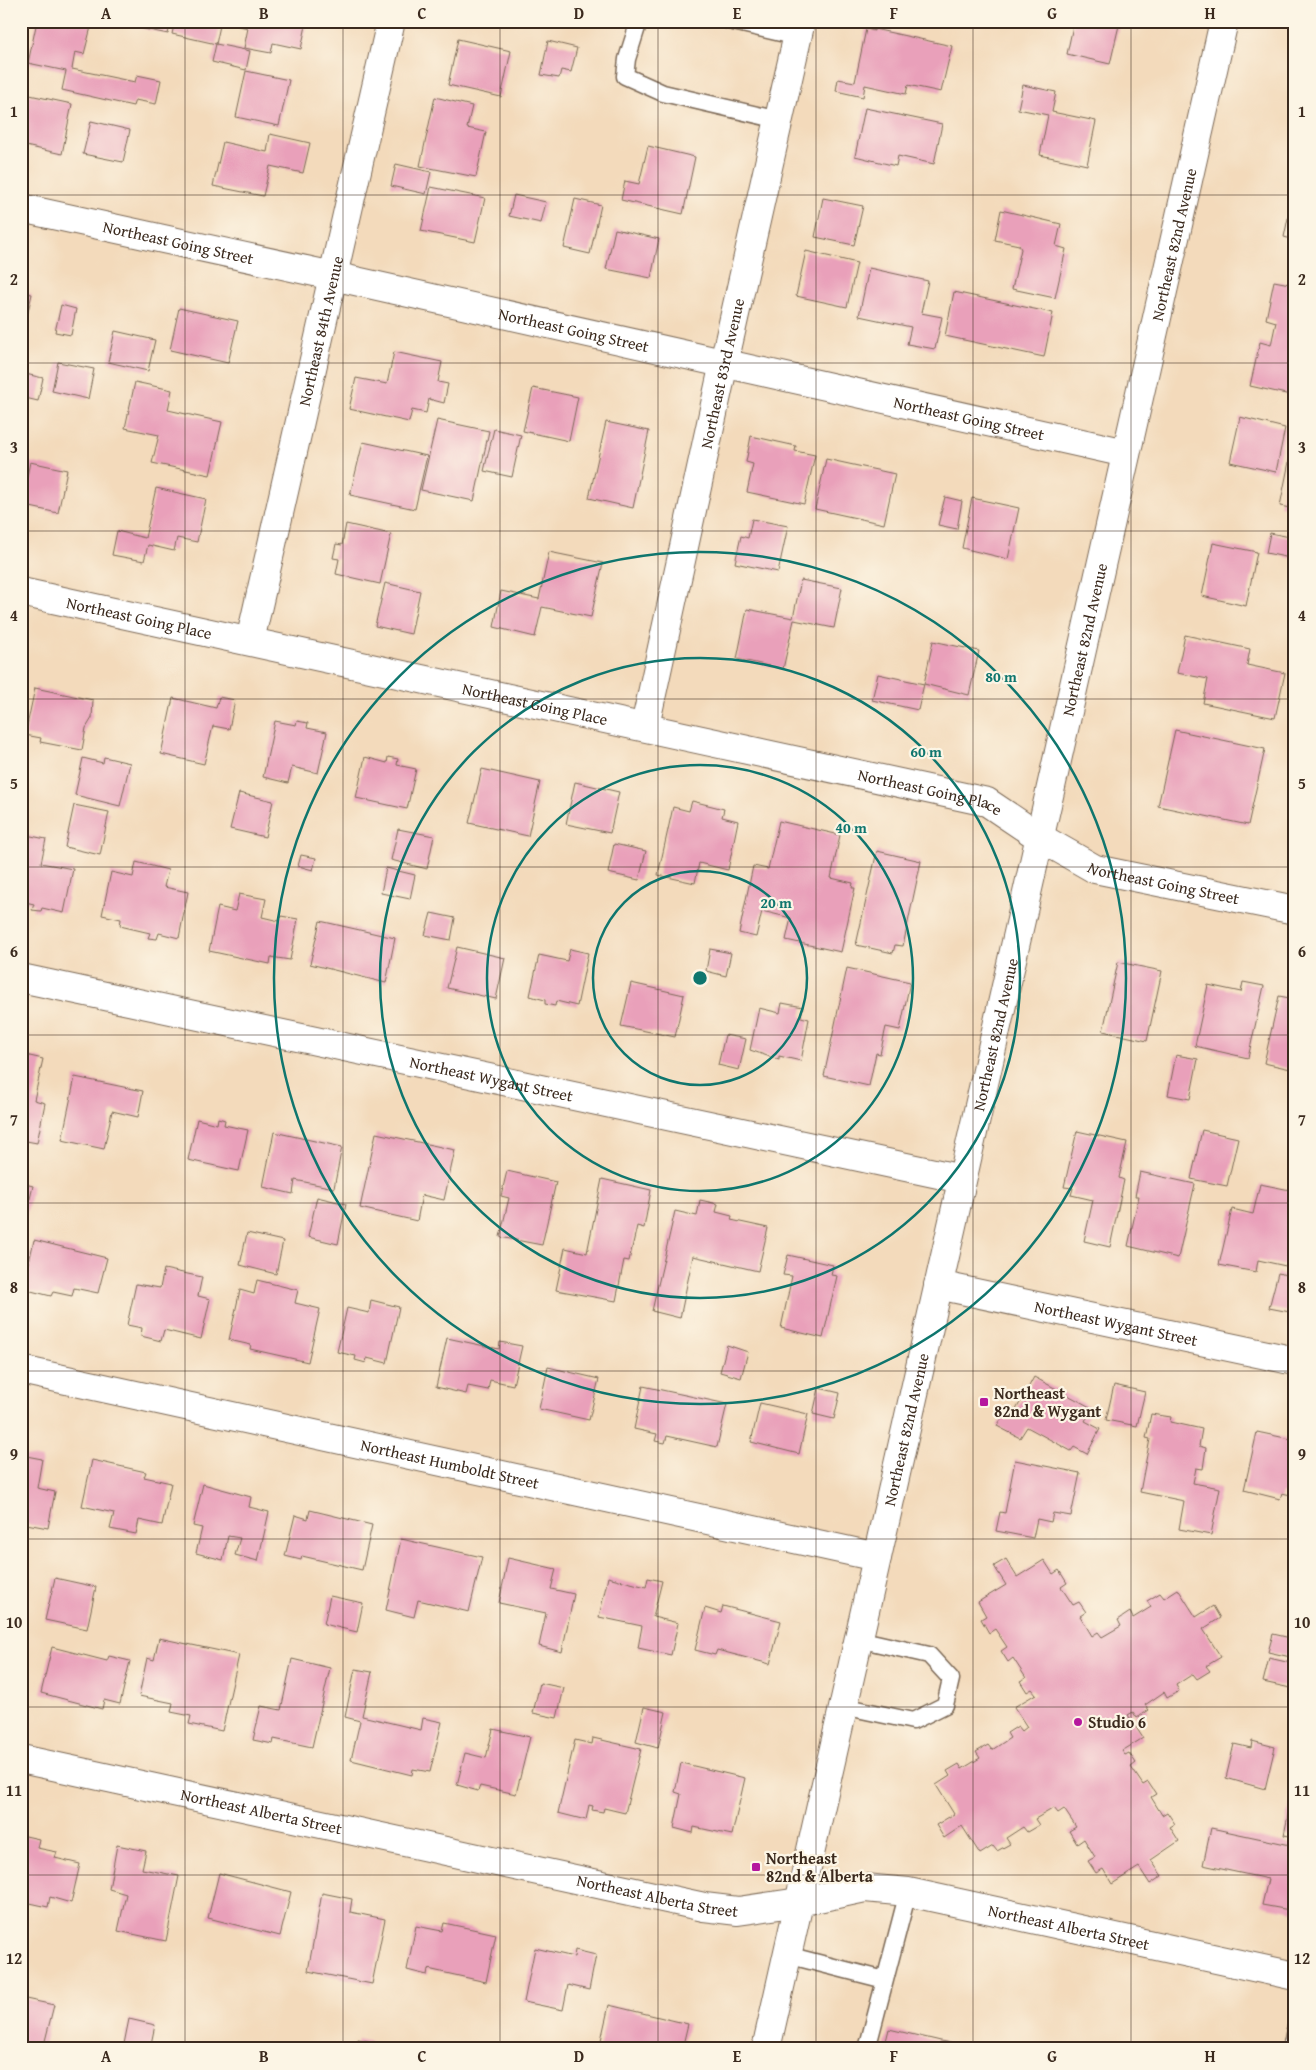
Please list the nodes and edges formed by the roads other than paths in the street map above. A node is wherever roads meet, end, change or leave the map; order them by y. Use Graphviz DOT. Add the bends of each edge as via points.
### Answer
graph roads {
  1 [pos="391,21"];
  2 [pos="639,21"];
  3 [pos="729,21"];
  4 [pos="1224,21"];
  5 [pos="800,29"];
  6 [pos="779,120"];
  7 [pos="21,208"];
  8 [pos="333,276"];
  9 [pos="724,363"];
  10 [pos="1126,453"];
  11 [pos="21,592"];
  12 [pos="250,641"];
  13 [pos="645,726"];
  14 [pos="1039,837"];
  15 [pos="1295,910"];
  16 [pos="21,978"];
  17 [pos="962,1179"];
  18 [pos="938,1285"];
  19 [pos="1295,1361"];
  20 [pos="21,1370"];
  21 [pos="877,1558"];
  22 [pos="858,1640"];
  23 [pos="843,1706"];
  24 [pos="21,1759"];
  25 [pos="908,1892"];
  26 [pos="799,1902"];
  27 [pos="787,1956"];
  28 [pos="1295,1976"];
  29 [pos="885,1980"];
  30 [pos="1295,2030"];
  31 [pos="766,2049"];
  32 [pos="867,2049"];
  33 [pos="1291,2049"];
  1 -- 8 [label="street, Northeast 84th Avenue"];
  2 -- 6 [label="lane" via="626,59 625,76 663,93"];
  3 -- 5 [label="lane"];
  4 -- 10 [label="street, Northeast 82nd Avenue"];
  5 -- 6 [label="street, Northeast 83rd Avenue"];
  6 -- 9 [label="street, Northeast 83rd Avenue"];
  7 -- 8 [label="street, Northeast Going Street"];
  8 -- 9 [label="street, Northeast Going Street"];
  8 -- 12 [label="street, Northeast 84th Avenue"];
  9 -- 10 [label="street, Northeast Going Street"];
  9 -- 13 [label="street, Northeast 83rd Avenue"];
  10 -- 14 [label="street, Northeast 82nd Avenue"];
  11 -- 12 [label="street, Northeast Going Place"];
  12 -- 13 [label="street, Northeast Going Place"];
  13 -- 14 [label="street, Northeast Going Place" via="987,802"];
  14 -- 15 [label="street, Northeast Going Street" via="1095,869"];
  14 -- 17 [label="street, Northeast 82nd Avenue"];
  16 -- 17 [label="street, Northeast Wygant Street"];
  17 -- 18 [label="street, Northeast 82nd Avenue"];
  18 -- 19 [label="street, Northeast Wygant Street"];
  18 -- 21 [label="street, Northeast 82nd Avenue"];
  20 -- 21 [label="street, Northeast Humboldt Street"];
  21 -- 22 [label="street, Northeast 82nd Avenue"];
  22 -- 23 [label="street, Northeast 82nd Avenue"];
  22 -- 23 [label="lane" via="928,1655 951,1679 945,1705 913,1721"];
  23 -- 26 [label="street, Northeast 82nd Avenue"];
  24 -- 26 [label="street, Northeast Alberta Street" via="704,1907 738,1911"];
  25 -- 26 [label="street, Northeast Alberta Street" via="865,1888"];
  25 -- 28 [label="street, Northeast Alberta Street"];
  25 -- 29 [label="lane"];
  26 -- 27 [label="street, Northeast 82nd Avenue"];
  27 -- 29 [label="lane"];
  27 -- 31 [label="street, Northeast 82nd Avenue"];
  29 -- 32 [label="lane"];
  30 -- 33 [label="lane"];
}
